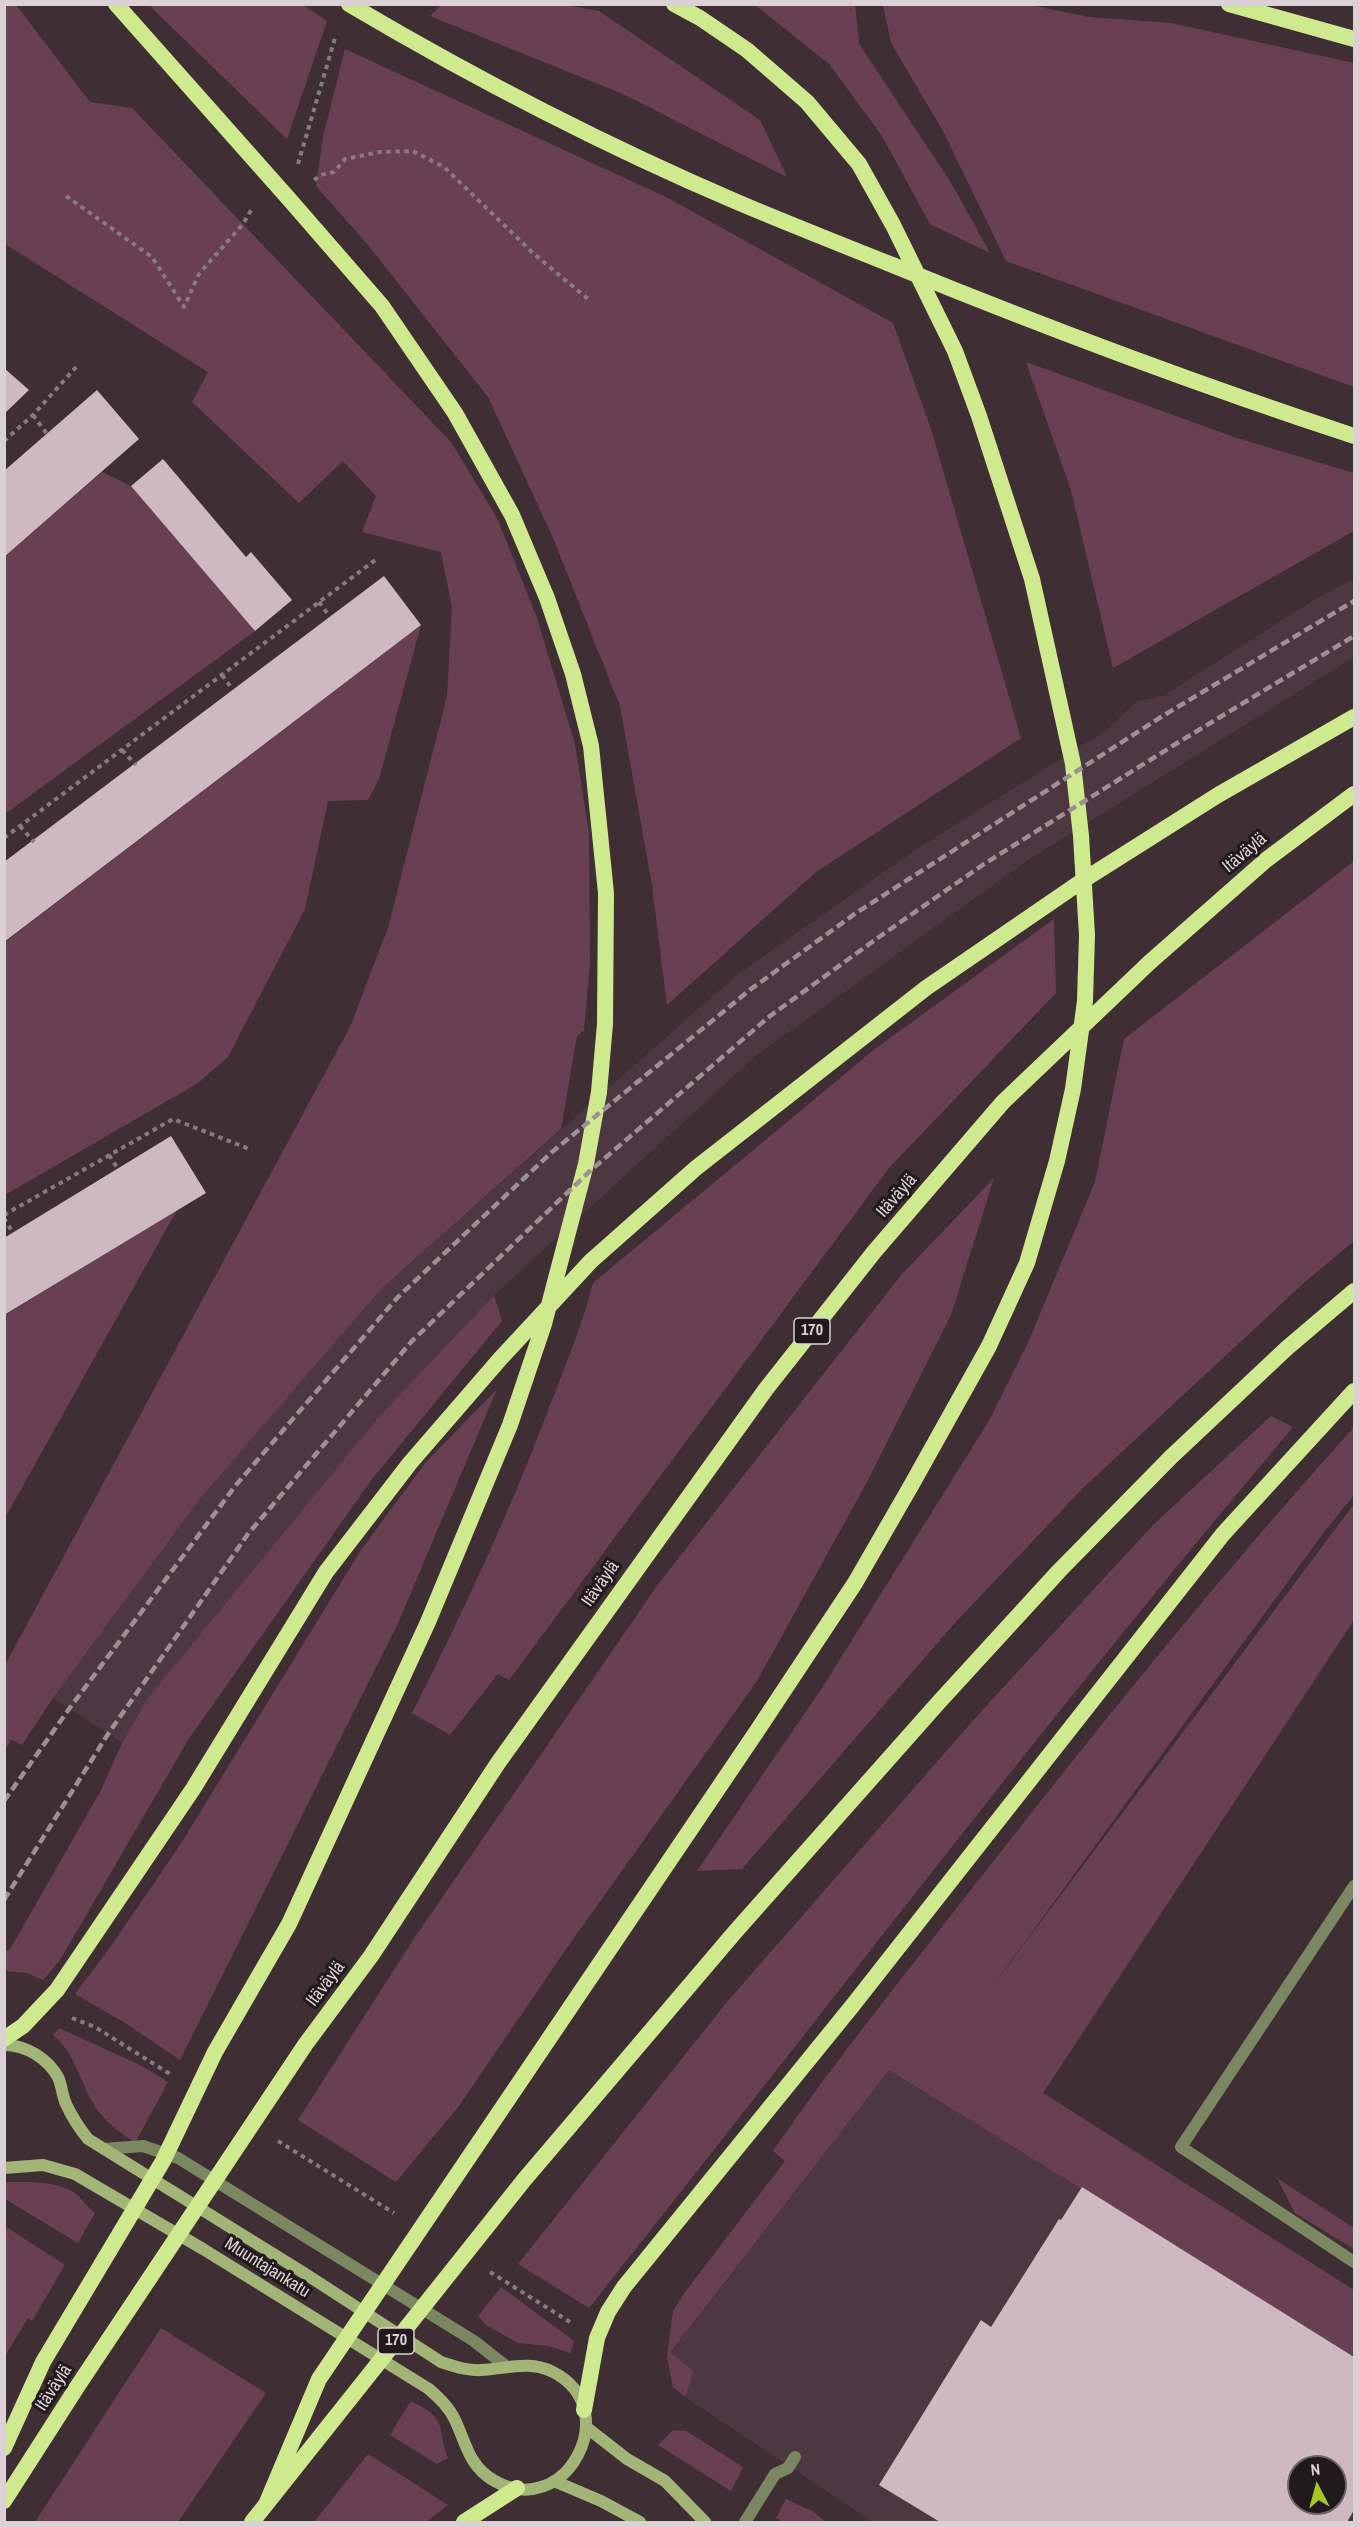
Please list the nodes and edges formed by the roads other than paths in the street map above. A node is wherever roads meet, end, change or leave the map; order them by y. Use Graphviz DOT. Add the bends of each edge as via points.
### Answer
graph roads {
  1 [pos="116,4"];
  2 [pos="349,4"];
  3 [pos="674,4"];
  4 [pos="1229,4"];
  5 [pos="1354,39"];
  6 [pos="1354,436"];
  7 [pos="1354,717"];
  8 [pos="1354,794"];
  9 [pos="1354,1291"];
  10 [pos="1354,1391"];
  11 [pos="1354,1886"];
  12 [pos="4,2040"];
  13 [pos="4,2045"];
  14 [pos="104,2149"];
  15 [pos="4,2168"];
  16 [pos="1354,2262"];
  17 [pos="507,2367"];
  18 [pos="585,2419"];
  19 [pos="4,2448"];
  20 [pos="795,2457"];
  21 [pos="554,2481"];
  22 [pos="517,2488"];
  23 [pos="4,2501"];
  24 [pos="267,2502"];
  25 [pos="252,2523"];
  26 [pos="464,2523"];
  27 [pos="639,2523"];
  28 [pos="705,2523"];
  29 [pos="745,2523"];
  1 -- 19 [label="highway" via="382,306 455,413 517,526 569,663 591,746 606,893 605,1024 586,1164 544,1324 510,1425 428,1622 289,1924 215,2052 163,2161 43,2362"];
  2 -- 6 [label="highway" via="428,51 563,121 735,201 1084,342"];
  3 -- 24 [label="highway" via="747,50 807,102 859,164 955,351 979,416 1032,579 1073,764 1087,935 1085,1001 1073,1089 1027,1263 989,1346 855,1582 318,2379"];
  4 -- 5 [label="highway"];
  7 -- 12 [label="highway" via="1082,880 926,988 696,1168 591,1261 410,1462 326,1572 193,1789 63,1981 30,2020"];
  8 -- 23 [label="highway, Itäväylä / 170" via="1266,860 1141,970 1003,1102 874,1252 766,1389 498,1763 371,1956 305,2045"];
  9 -- 24 [label="highway, 170" via="1237,1394 1059,1571 735,1932 524,2180"];
  10 -- 18 [label="highway" via="1223,1534 853,2005 624,2287 597,2338"];
  11 -- 16 [label="lane" via="1181,2147"];
  13 -- 14 [label="main road, Muuntajankatu" via="21,2047 42,2059 58,2077 64,2101 77,2126"];
  14 -- 17 [label="main road, Muuntajankatu" via="441,2362 466,2369"];
  14 -- 17 [label="lane" via="143,2146 178,2158 474,2341"];
  15 -- 22 [label="main road, Muuntajankatu" via="43,2165 75,2174 429,2389 445,2403 469,2455 484,2474"];
  17 -- 18 [label="main road, Muuntajankatu" via="531,2366 554,2373 573,2388"];
  18 -- 21 [label="main road" via="578,2457"];
  18 -- 28 [label="main road" via="627,2459 665,2481"];
  20 -- 29 [label="lane" via="788,2468 775,2474"];
  21 -- 22 [label="main road" via="529,2489"];
  21 -- 27 [label="main road"];
  22 -- 26 [label="highway"];
  24 -- 25 [label="highway, 170"];
}
